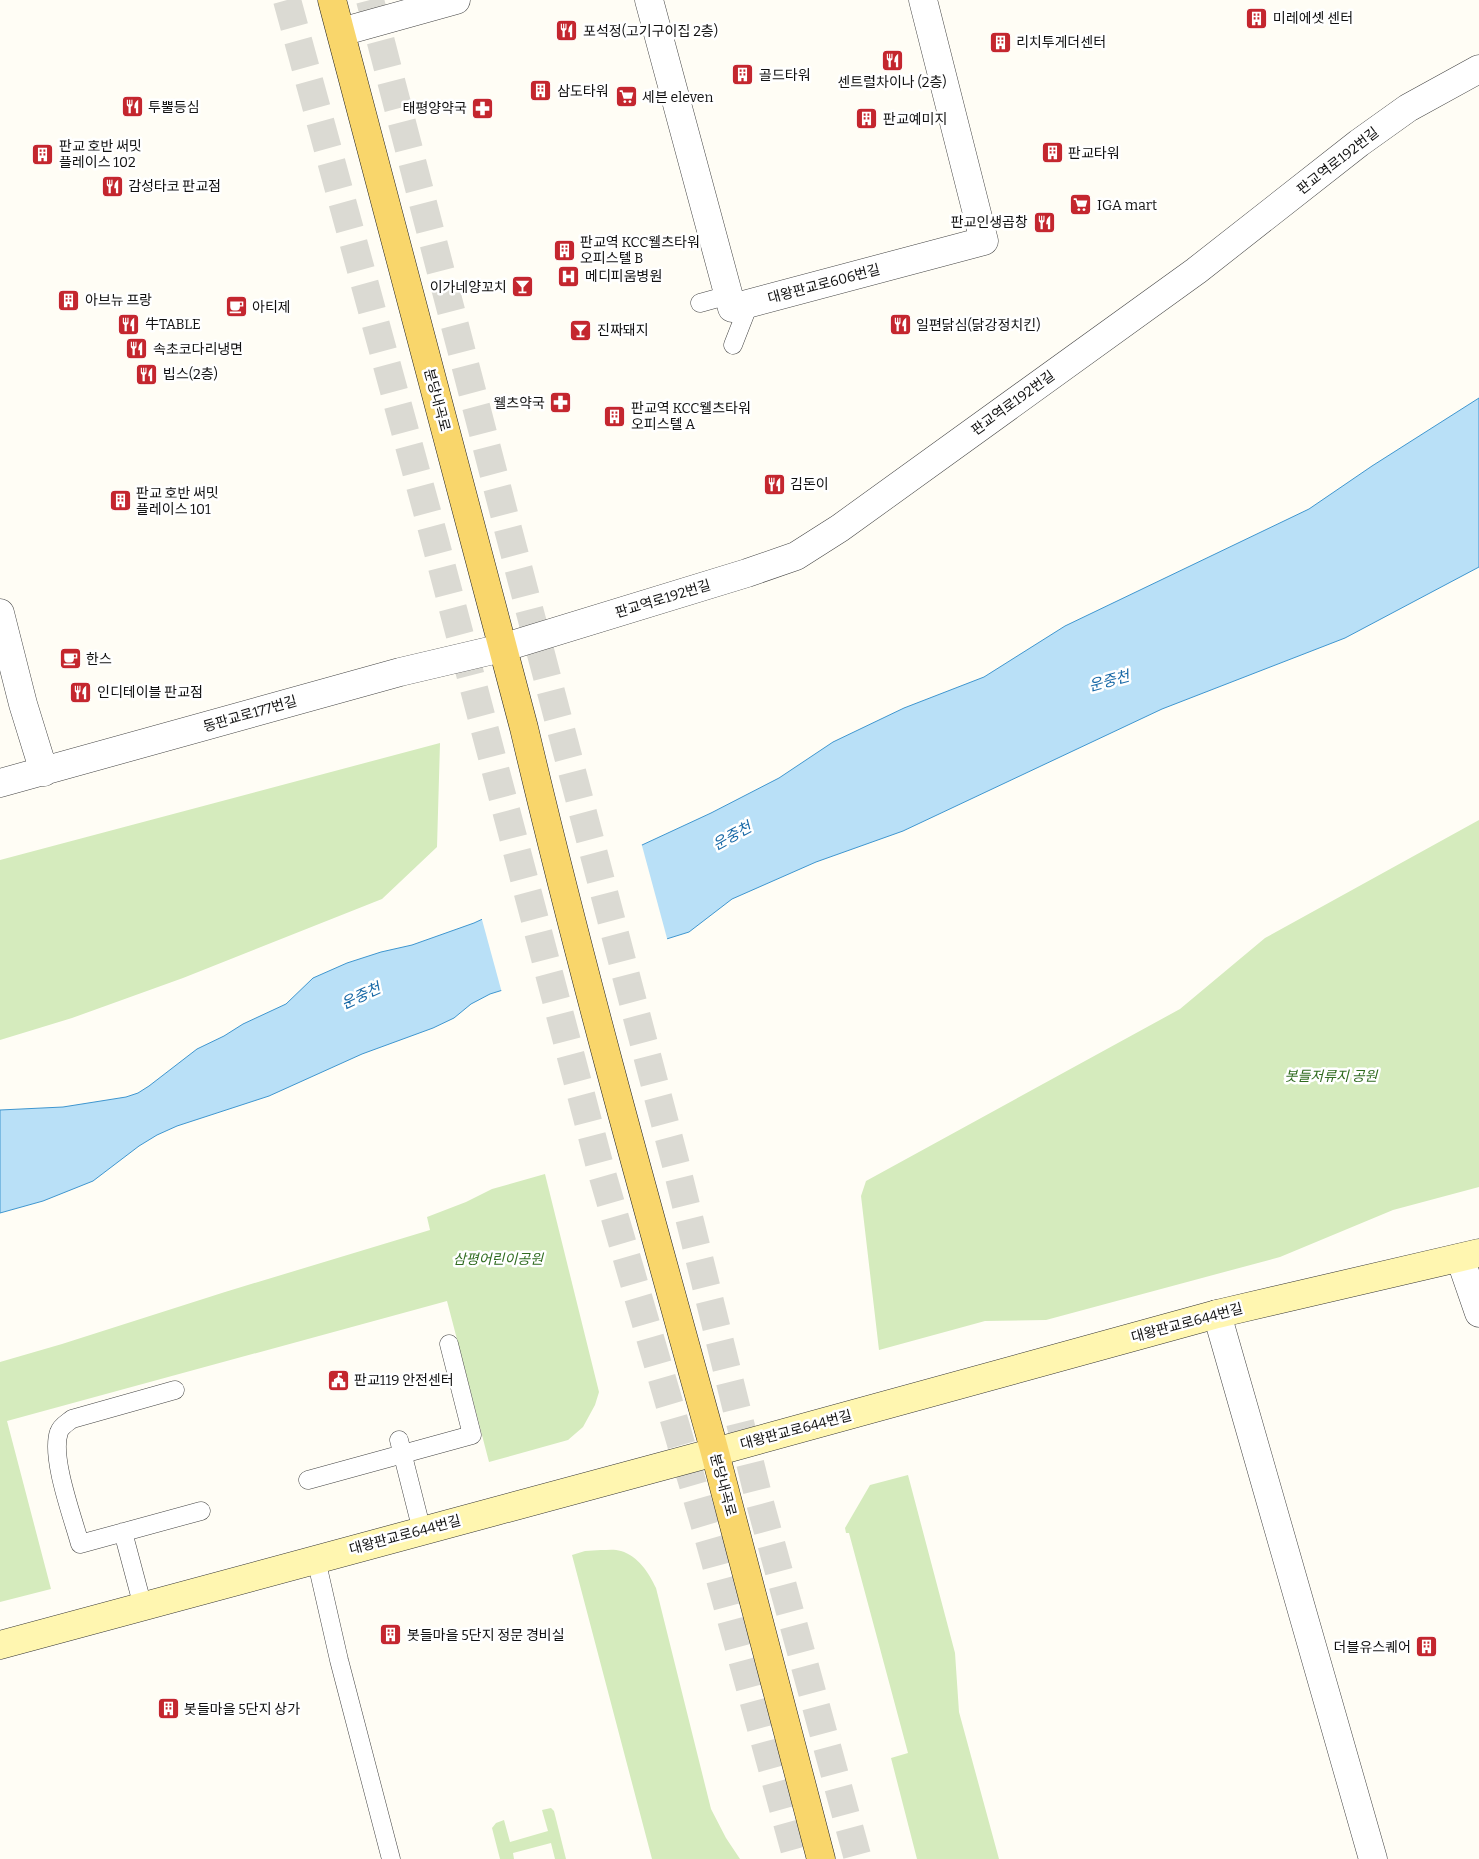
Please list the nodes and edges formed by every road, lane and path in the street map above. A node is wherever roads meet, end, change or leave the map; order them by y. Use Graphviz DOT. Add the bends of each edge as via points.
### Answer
graph roads {
  1 [pos="332,0"];
  2 [pos="456,0"];
  3 [pos="650,0"];
  4 [pos="923,0"];
  5 [pos="341,32"];
  6 [pos="1479,69"];
  7 [pos="739,300"];
  8 [pos="700,303"];
  9 [pos="733,345"];
  10 [pos="0,613"];
  11 [pos="502,648"];
  12 [pos="44,772"];
  13 [pos="0,783"];
  14 [pos="1470,1256"];
  15 [pos="1479,1313"];
  16 [pos="1217,1314"];
  17 [pos="449,1344"];
  18 [pos="175,1390"];
  19 [pos="401,1447"];
  20 [pos="715,1452"];
  21 [pos="308,1480"];
  22 [pos="201,1511"];
  23 [pos="422,1531"];
  24 [pos="123,1532"];
  25 [pos="316,1559"];
  26 [pos="143,1606"];
  27 [pos="0,1645"];
  28 [pos="391,1859"];
  29 [pos="820,1859"];
  30 [pos="1373,1859"];
  1 -- 5 [label="main road, 분당내곡로"];
  2 -- 5 [label="street"];
  3 -- 7 [label="street"];
  4 -- 7 [label="street, 대왕판교로606번길" via="984,241"];
  5 -- 11 [label="main road, 분당내곡로"];
  6 -- 11 [label="street, 판교역로192번길" via="1408,108 1196,270 840,528 796,556 747,574"];
  7 -- 8 [label="lane"];
  7 -- 9 [label="lane"];
  10 -- 12 [label="street"];
  11 -- 12 [label="street, 동판교로177번길" via="400,672"];
  11 -- 20 [label="main road, 분당내곡로" via="622,1111"];
  12 -- 13 [label="street, 동판교로177번길"];
  14 -- 15 [label="street"];
  14 -- 16 [label="street, 대왕판교로644번길"];
  16 -- 20 [label="street, 대왕판교로644번길"];
  16 -- 30 [label="street"];
  17 -- 19 [label="lane" via="472,1435"];
  18 -- 24 [label="lane" via="80,1415 59,1430 57,1454 80,1544"];
  19 -- 21 [label="lane"];
  19 -- 23 [label="lane"];
  20 -- 23 [label="street, 대왕판교로644번길"];
  20 -- 29 [label="main road, 분당내곡로"];
  22 -- 24 [label="lane"];
  23 -- 25 [label="street, 대왕판교로644번길"];
  24 -- 26 [label="lane"];
  25 -- 26 [label="street, 대왕판교로644번길"];
  25 -- 28 [label="lane"];
  26 -- 27 [label="street, 대왕판교로644번길"];
}
